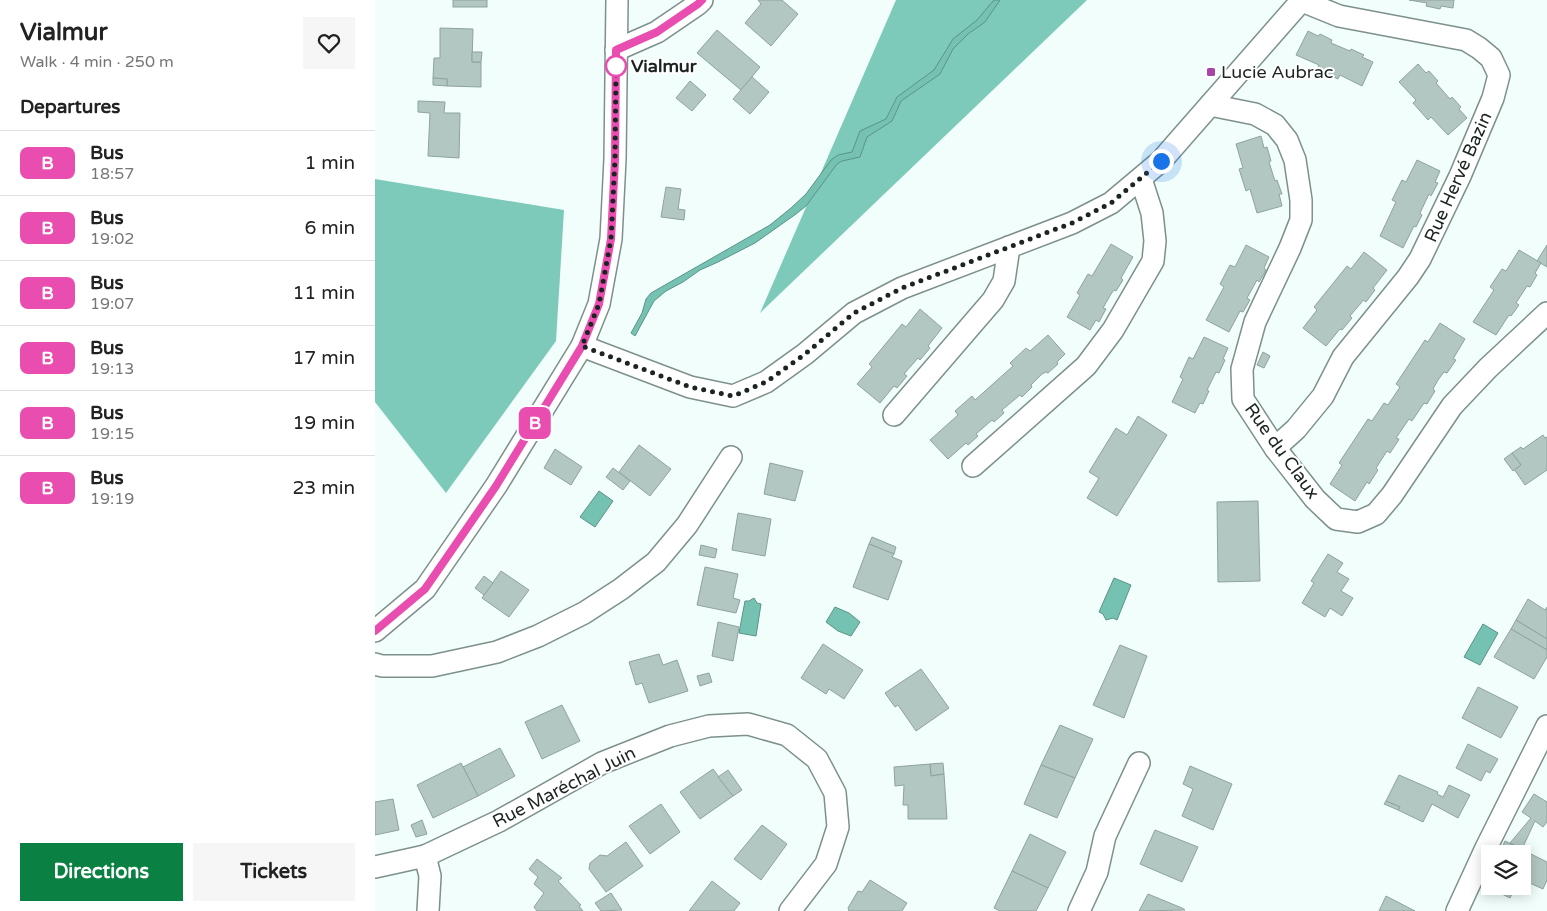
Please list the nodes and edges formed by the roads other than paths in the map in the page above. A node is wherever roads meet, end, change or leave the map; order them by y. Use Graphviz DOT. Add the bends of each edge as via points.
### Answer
graph roads {
  1 [pos="617,0"];
  2 [pos="702,0"];
  3 [pos="1302,0"];
  4 [pos="616,50"];
  5 [pos="1210,105"];
  6 [pos="1141,180"];
  7 [pos="1009,247"];
  8 [pos="1547,313"];
  9 [pos="582,346"];
  10 [pos="894,415"];
  11 [pos="1275,448"];
  12 [pos="731,457"];
  13 [pos="973,466"];
  14 [pos="375,632"];
  15 [pos="375,664"];
  16 [pos="1547,726"];
  17 [pos="1139,763"];
  18 [pos="425,856"];
  19 [pos="375,867"];
  20 [pos="428,911"];
  21 [pos="790,911"];
  22 [pos="1079,911"];
  23 [pos="1457,911"];
  1 -- 4 [label="street"];
  2 -- 4 [label="street" via="657,32"];
  3 -- 5 [label="street"];
  3 -- 11 [label="street, Rue Hervé Bazin" via="1339,16 1466,40 1491,58 1499,75 1461,176 1420,259 1343,357 1323,396 1296,429"];
  4 -- 9 [label="street" via="611,239 599,304"];
  5 -- 6 [label="street"];
  5 -- 11 [label="street, Rue du Claux" via="1255,114 1275,125 1287,140 1295,160 1301,220 1255,322 1242,369 1243,399"];
  6 -- 7 [label="street" via="1111,203 1072,223"];
  6 -- 13 [label="street" via="1152,213 1153,261 1113,330 1086,366"];
  7 -- 9 [label="street" via="902,288 854,313 766,382 733,396 690,387"];
  7 -- 10 [label="street" via="1004,281 993,300"];
  8 -- 11 [label="street, Rue du Claux" via="1452,406 1376,514 1358,522 1336,519 1315,499"];
  9 -- 14 [label="street" via="496,486 425,589"];
  12 -- 15 [label="street" via="687,525 656,562 584,613 497,652 432,666"];
  16 -- 23 [label="street"];
  17 -- 22 [label="street" via="1105,836 1097,872"];
  18 -- 19 [label="street, Rue Maréchal Juin"];
  18 -- 20 [label="street" via="430,876"];
  18 -- 21 [label="street, Rue Maréchal Juin" via="499,821 602,763 669,736 709,726 748,724 787,735 817,759 835,793 838,827 826,864"];
}
